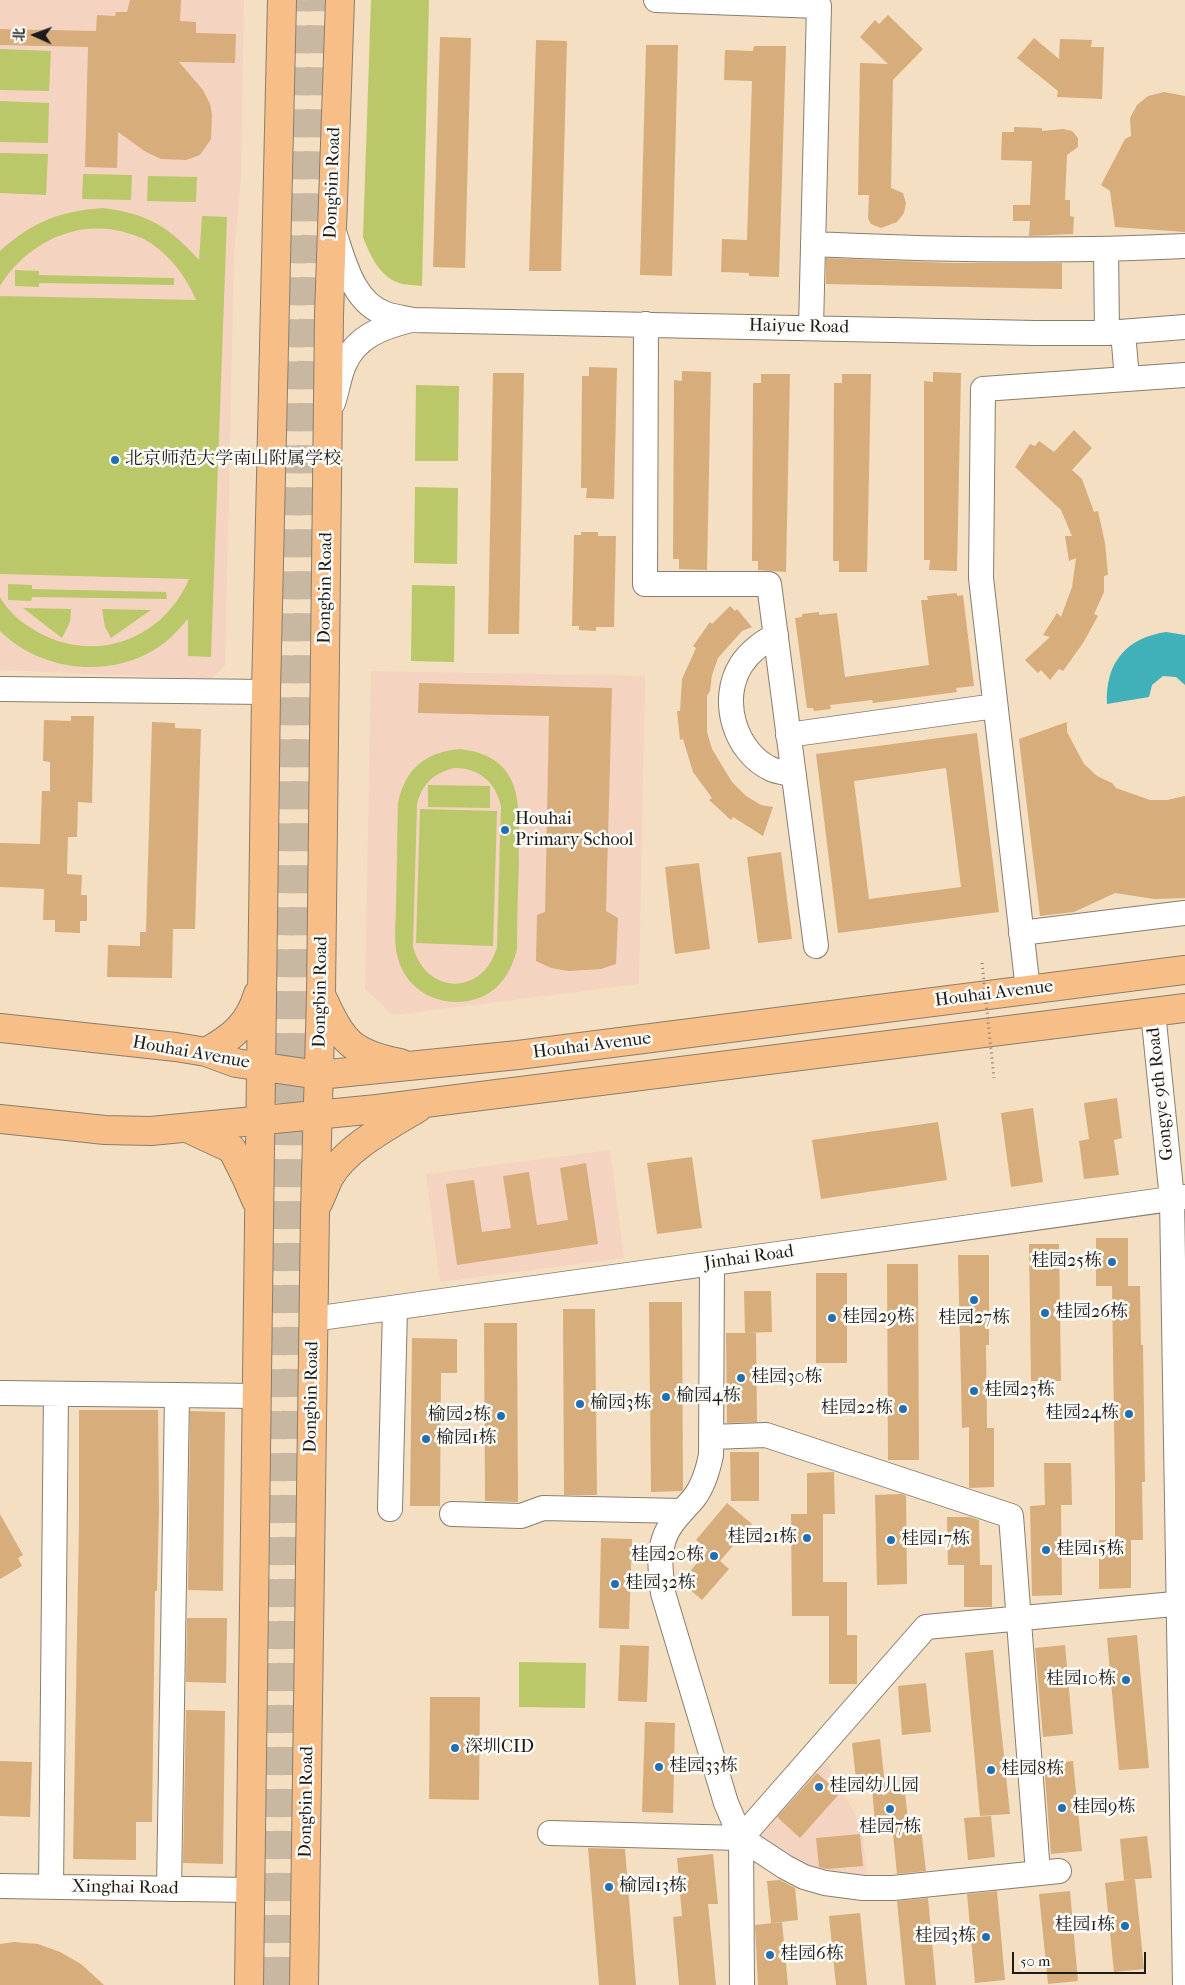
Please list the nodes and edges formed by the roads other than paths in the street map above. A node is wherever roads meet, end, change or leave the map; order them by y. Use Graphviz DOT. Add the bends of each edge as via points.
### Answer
graph roads {
  1 [pos="282,0"];
  2 [pos="340,0"];
  3 [pos="656,0"];
  4 [pos="331,223"];
  5 [pos="813,244"];
  6 [pos="1185,246"];
  7 [pos="1106,249"];
  8 [pos="413,320"];
  9 [pos="646,324"];
  10 [pos="811,327"];
  11 [pos="1185,327"];
  12 [pos="1115,333"];
  13 [pos="1185,375"];
  14 [pos="1127,380"];
  15 [pos="328,423"];
  16 [pos="776,635"];
  17 [pos="0,689"];
  18 [pos="266,692"];
  19 [pos="995,706"];
  20 [pos="788,735"];
  21 [pos="794,776"];
  22 [pos="1185,913"];
  23 [pos="1021,933"];
  24 [pos="816,946"];
  25 [pos="1185,970"];
  26 [pos="262,982"];
  27 [pos="1028,990"];
  28 [pos="322,996"];
  29 [pos="1185,1008"];
  30 [pos="1154,1012"];
  31 [pos="0,1028"];
  32 [pos="206,1052"];
  33 [pos="260,1066"];
  34 [pos="413,1066"];
  35 [pos="319,1075"];
  36 [pos="426,1103"];
  37 [pos="318,1115"];
  38 [pos="0,1119"];
  39 [pos="260,1121"];
  40 [pos="187,1128"];
  41 [pos="1178,1198"];
  42 [pos="260,1210"];
  43 [pos="315,1212"];
  44 [pos="712,1264"];
  45 [pos="394,1308"];
  46 [pos="314,1319"];
  47 [pos="0,1393"];
  48 [pos="56,1394"];
  49 [pos="177,1395"];
  50 [pos="258,1396"];
  51 [pos="1180,1403"];
  52 [pos="712,1437"];
  53 [pos="390,1509"];
  54 [pos="682,1512"];
  55 [pos="452,1514"];
  56 [pos="1182,1603"];
  57 [pos="1018,1618"];
  58 [pos="550,1833"];
  59 [pos="741,1838"];
  60 [pos="0,1886"];
  61 [pos="51,1886"];
  62 [pos="169,1889"];
  63 [pos="249,1890"];
  64 [pos="249,1985"];
  65 [pos="304,1985"];
  66 [pos="742,1985"];
  67 [pos="1185,1985"];
  1 -- 18 [label="main road"];
  2 -- 4 [label="main road, Dongbin Road"];
  3 -- 5 [label="street" via="819,6"];
  4 -- 8 [label="street" via="351,278 367,302 386,314"];
  4 -- 15 [label="main road, Dongbin Road"];
  5 -- 7 [label="street" via="982,250"];
  5 -- 10 [label="street"];
  6 -- 7 [label="street"];
  7 -- 12 [label="street"];
  8 -- 9 [label="street, Haiyue Road"];
  8 -- 15 [label="street" via="386,326 355,347 344,365"];
  9 -- 10 [label="street, Haiyue Road"];
  9 -- 16 [label="street" via="645,584 769,584"];
  10 -- 12 [label="street, Haiyue Road"];
  11 -- 12 [label="street, Haiyue Road"];
  12 -- 14 [label="street"];
  13 -- 14 [label="street"];
  14 -- 19 [label="street" via="983,389 980,578"];
  15 -- 28 [label="main road, Dongbin Road"];
  16 -- 20 [label="street"];
  16 -- 21 [label="street" via="755,648 740,666 732,688 731,712 738,735 752,755 771,769"];
  17 -- 18 [label="street"];
  18 -- 26 [label="main road"];
  19 -- 20 [label="street"];
  19 -- 23 [label="street"];
  20 -- 21 [label="street"];
  21 -- 24 [label="street"];
  22 -- 23 [label="street"];
  23 -- 27 [label="street"];
  25 -- 27 [label="main road, Houhai Avenue"];
  26 -- 32 [label="main road" via="254,1008 241,1027 228,1040"];
  26 -- 33 [label="main road"];
  27 -- 34 [label="main road, Houhai Avenue"];
  28 -- 34 [label="main road" via="337,1028 352,1045 374,1058"];
  28 -- 35 [label="main road, Dongbin Road"];
  29 -- 30 [label="main road, Houhai Avenue"];
  30 -- 36 [label="main road, Houhai Avenue"];
  30 -- 41 [label="street, Gongye 9th Road"];
  31 -- 32 [label="main road, Houhai Avenue"];
  32 -- 33 [label="main road, Houhai Avenue" via="236,1063"];
  33 -- 35 [label="main road, Houhai Avenue"];
  33 -- 39 [label="main road"];
  34 -- 35 [label="main road, Houhai Avenue"];
  35 -- 37 [label="main road, Dongbin Road"];
  36 -- 37 [label="main road, Houhai Avenue"];
  36 -- 43 [label="main road" via="353,1151 330,1177"];
  37 -- 39 [label="main road, Houhai Avenue"];
  37 -- 43 [label="main road, Dongbin Road"];
  38 -- 40 [label="main road, Houhai Avenue" via="105,1130"];
  39 -- 40 [label="main road, Houhai Avenue"];
  39 -- 42 [label="main road"];
  40 -- 42 [label="main road" via="232,1150"];
  41 -- 44 [label="street, Jinhai Road"];
  41 -- 51 [label="street, Gongye 9th Road"];
  42 -- 50 [label="main road"];
  43 -- 46 [label="main road, Dongbin Road"];
  44 -- 45 [label="street, Jinhai Road"];
  44 -- 52 [label="street"];
  45 -- 46 [label="street, Jinhai Road"];
  45 -- 53 [label="street"];
  46 -- 65 [label="main road, Dongbin Road"];
  47 -- 48 [label="street"];
  48 -- 49 [label="street"];
  48 -- 61 [label="street"];
  49 -- 50 [label="street"];
  49 -- 62 [label="street"];
  50 -- 63 [label="main road"];
  51 -- 56 [label="street, Gongye 9th Road"];
  52 -- 54 [label="street" via="708,1470 695,1496"];
  52 -- 57 [label="street" via="766,1435 1011,1516"];
  54 -- 55 [label="street" via="544,1508 521,1516"];
  54 -- 59 [label="street" via="664,1539 661,1555 664,1594 726,1803"];
  56 -- 57 [label="street"];
  56 -- 67 [label="street, Gongye 9th Road"];
  57 -- 59 [label="street" via="926,1627"];
  57 -- 59 [label="street" via="1048,1872 893,1888 847,1887 804,1877"];
  58 -- 59 [label="street"];
  59 -- 66 [label="street"];
  60 -- 61 [label="street, Xinghai Road"];
  61 -- 62 [label="street, Xinghai Road"];
  62 -- 63 [label="street, Xinghai Road"];
  63 -- 64 [label="main road"];
}
